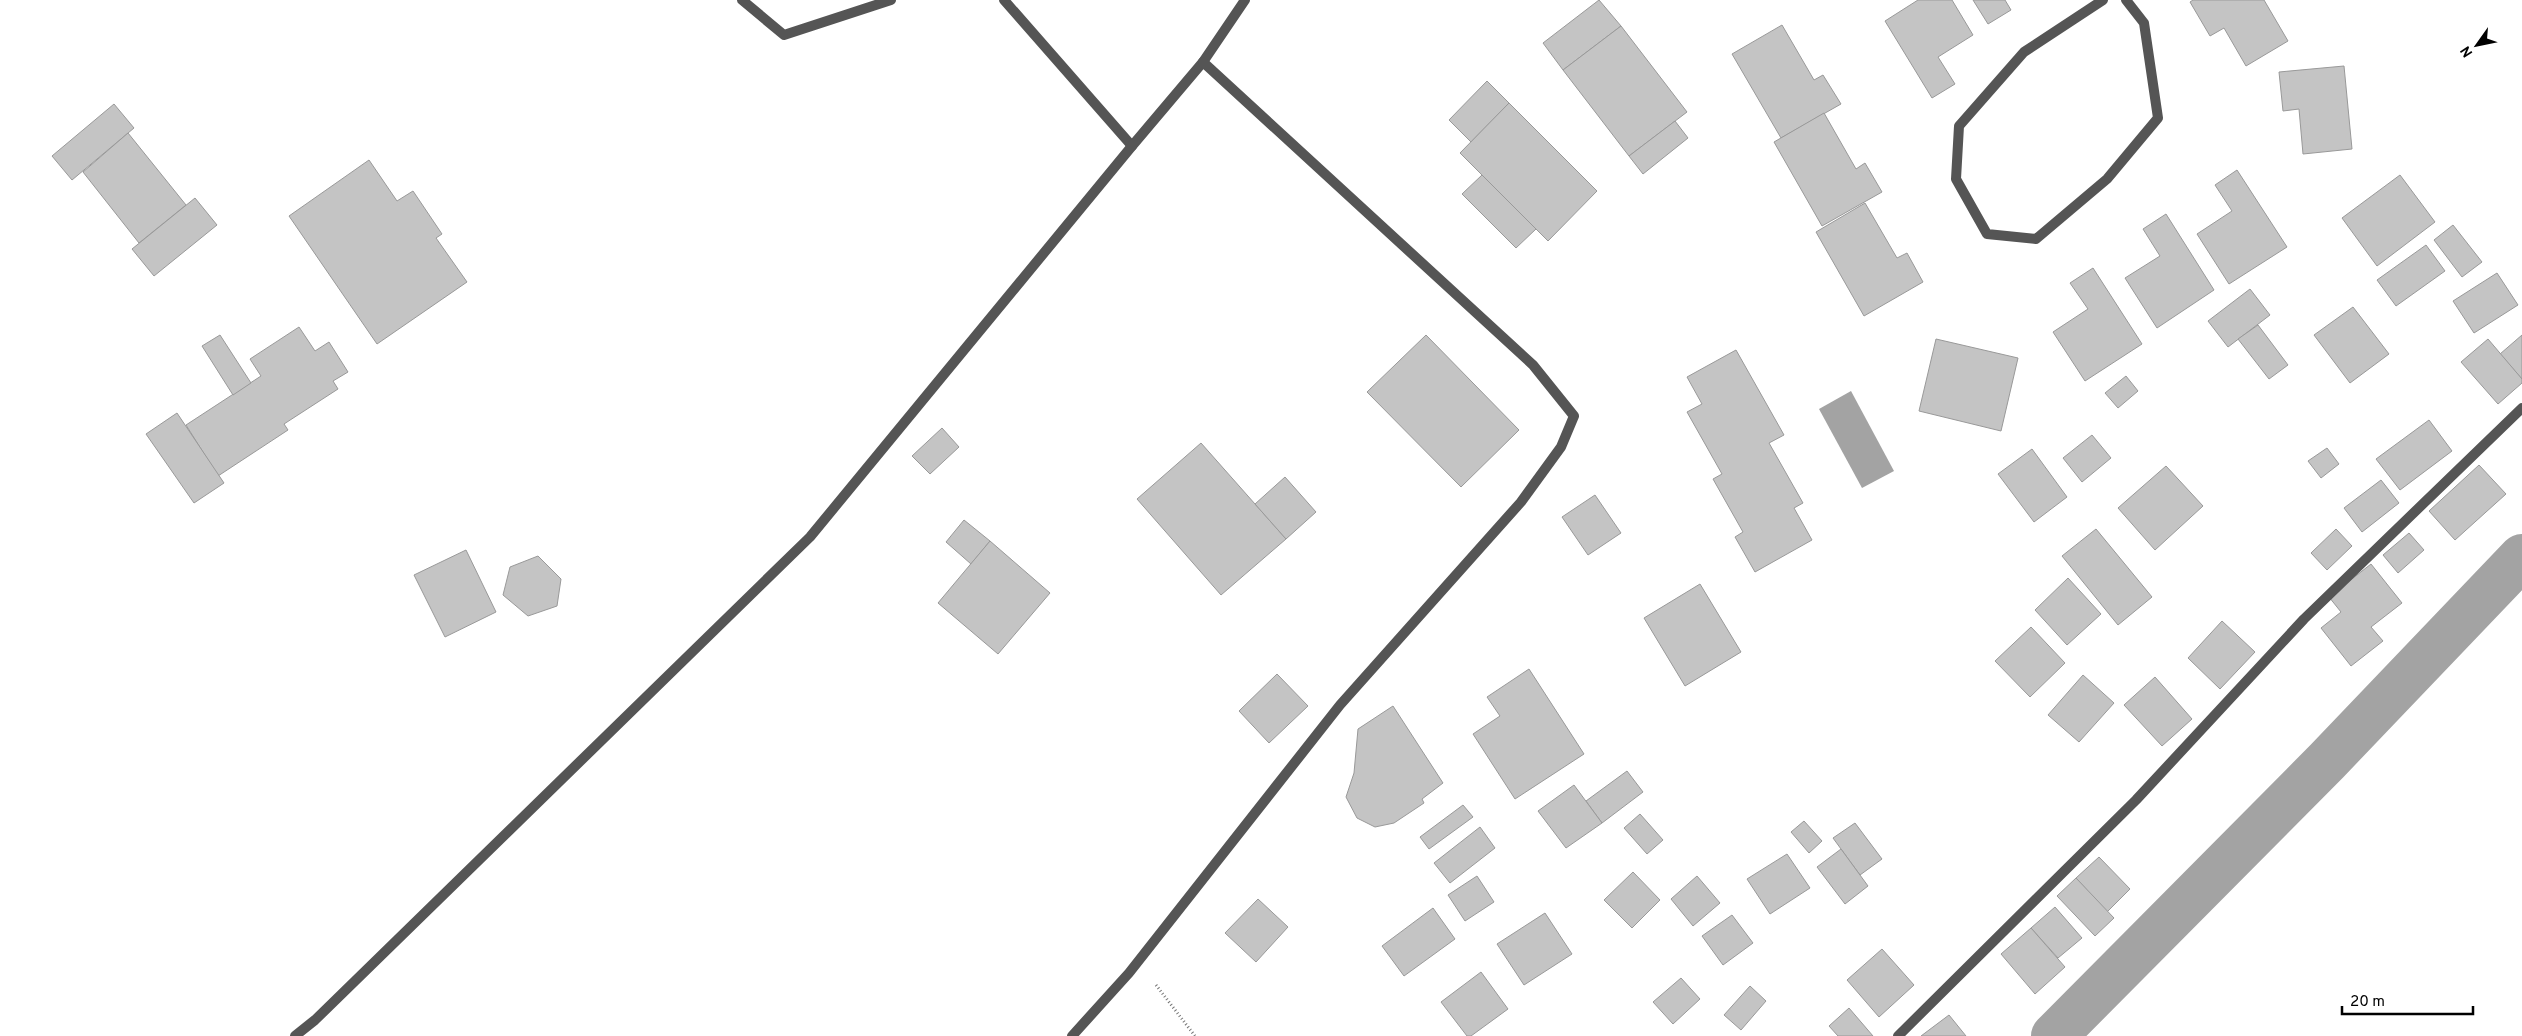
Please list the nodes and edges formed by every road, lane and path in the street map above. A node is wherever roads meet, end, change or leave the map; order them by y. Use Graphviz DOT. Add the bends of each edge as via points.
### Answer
graph roads {
  1 [pos="742,0"];
  2 [pos="891,0"];
  3 [pos="1004,0"];
  4 [pos="1245,0"];
  5 [pos="2103,0"];
  6 [pos="2126,0"];
  7 [pos="1203,62"];
  8 [pos="1132,146"];
  9 [pos="2522,408"];
  10 [pos="1138,961"];
  11 [pos="295,1036"];
  12 [pos="1072,1036"];
  13 [pos="1195,1036"];
  14 [pos="1898,1036"];
  1 -- 2 [label="street" via="784,35"];
  3 -- 8 [label="street"];
  4 -- 7 [label="street"];
  5 -- 6 [label="street" via="2024,52 1959,126 1956,179 1987,234 2036,239 2107,179 2158,118 2144,23"];
  7 -- 8 [label="street"];
  7 -- 10 [label="street" via="1533,365 1574,416 1561,447 1522,502 1340,705"];
  8 -- 11 [label="street" via="810,537"];
  9 -- 14 [label="street" via="2304,618 2136,800"];
  10 -- 12 [label="street"];
  10 -- 13 [label="path"];
}
